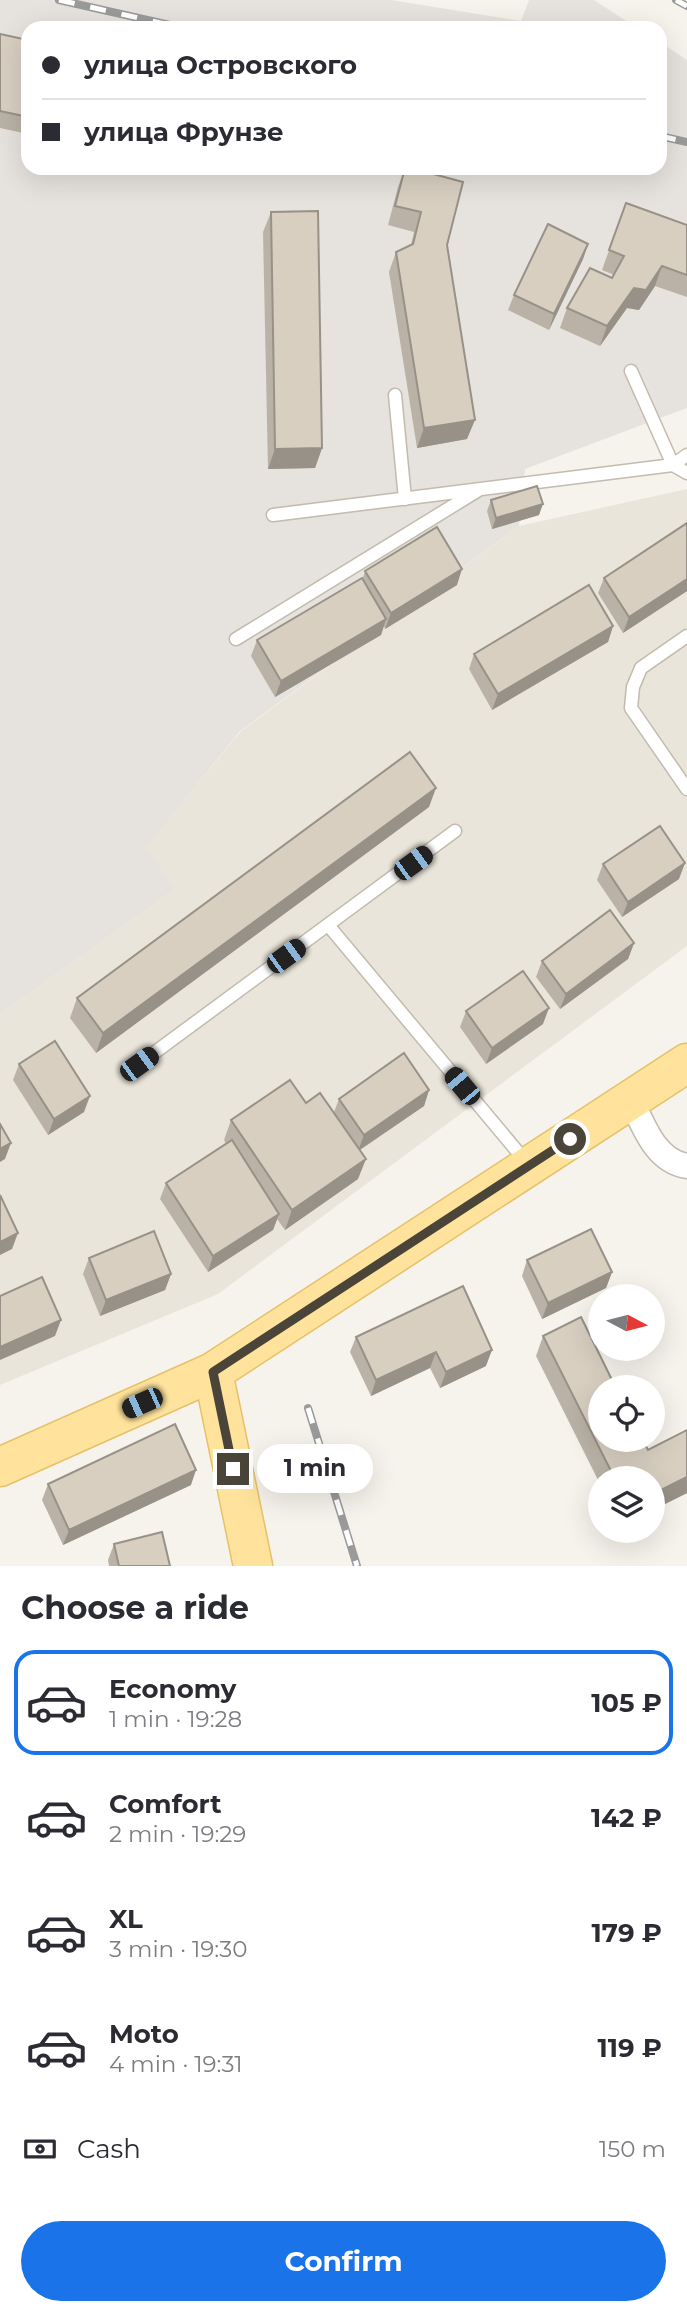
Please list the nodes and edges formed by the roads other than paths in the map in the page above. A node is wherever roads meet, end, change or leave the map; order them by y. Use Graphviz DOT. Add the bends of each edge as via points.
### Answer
graph roads {
  1 [pos="631,371"];
  2 [pos="395,395"];
  3 [pos="687,455"];
  4 [pos="673,465"];
  5 [pos="687,473"];
  6 [pos="480,489"];
  7 [pos="405,499"];
  8 [pos="272,515"];
  9 [pos="687,636"];
  10 [pos="236,639"];
  11 [pos="687,789"];
  12 [pos="455,831"];
  13 [pos="328,925"];
  14 [pos="687,1063"];
  15 [pos="139,1064"];
  16 [pos="631,1100"];
  17 [pos="529,1166"];
  18 [pos="687,1167"];
  19 [pos="213,1372"];
  20 [pos="0,1467"];
  21 [pos="253,1566"];
  1 -- 4 [label="lane"];
  2 -- 7 [label="lane"];
  3 -- 4 [label="lane"];
  4 -- 5 [label="lane"];
  4 -- 6 [label="lane"];
  6 -- 7 [label="lane"];
  6 -- 10 [label="lane"];
  7 -- 8 [label="lane"];
  9 -- 11 [label="lane" via="641,668 631,708"];
  12 -- 13 [label="lane"];
  13 -- 15 [label="lane"];
  13 -- 17 [label="lane"];
  14 -- 16 [label="main road"];
  16 -- 17 [label="main road"];
  16 -- 18 [label="street" via="657,1150 676,1165"];
  17 -- 19 [label="main road"];
  19 -- 20 [label="main road"];
  19 -- 21 [label="main road"];
}
